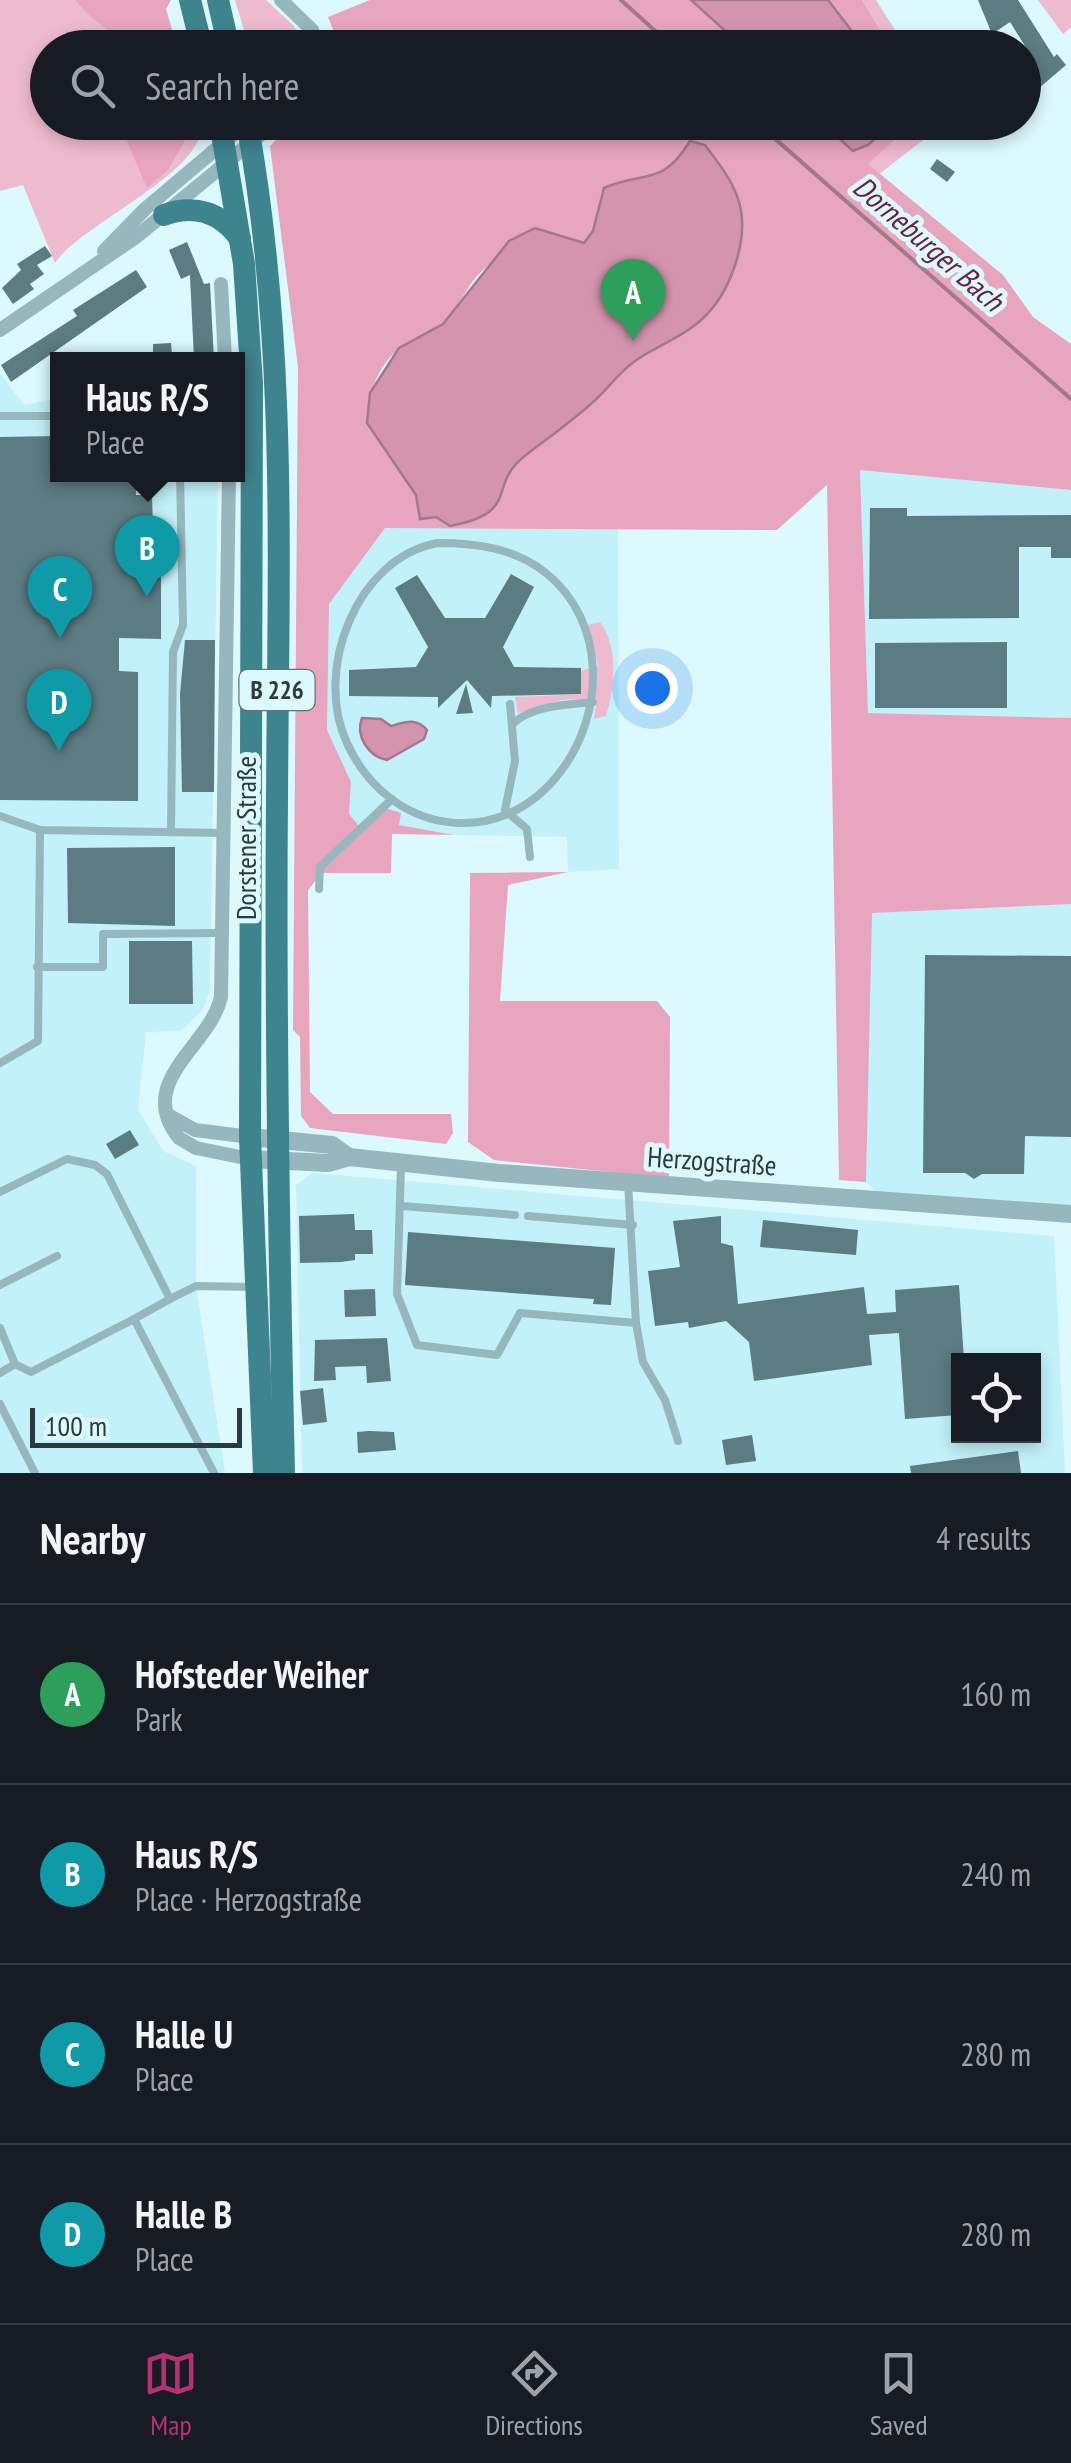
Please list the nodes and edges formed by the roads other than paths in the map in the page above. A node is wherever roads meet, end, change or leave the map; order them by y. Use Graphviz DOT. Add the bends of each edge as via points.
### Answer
graph roads {
  1 [pos="190,0"];
  2 [pos="218,0"];
  3 [pos="281,0"];
  4 [pos="198,30"];
  5 [pos="225,30"];
  6 [pos="312,30"];
  7 [pos="251,140"];
  8 [pos="224,142"];
  9 [pos="164,215"];
  10 [pos="240,238"];
  11 [pos="86,270"];
  12 [pos="222,284"];
  13 [pos="0,330"];
  14 [pos="226,352"];
  15 [pos="0,416"];
  16 [pos="50,416"];
  17 [pos="180,482"];
  18 [pos="226,482"];
  19 [pos="593,702"];
  20 [pos="510,704"];
  21 [pos="512,725"];
  22 [pos="392,799"];
  23 [pos="510,815"];
  24 [pos="0,816"];
  25 [pos="40,830"];
  26 [pos="171,832"];
  27 [pos="224,834"];
  28 [pos="530,857"];
  29 [pos="319,889"];
  30 [pos="223,932"];
  31 [pos="36,967"];
  32 [pos="0,1063"];
  33 [pos="170,1116"];
  34 [pos="250,1148"];
  35 [pos="277,1150"];
  36 [pos="402,1161"];
  37 [pos="628,1182"];
  38 [pos="0,1192"];
  39 [pos="402,1206"];
  40 [pos="1071,1214"];
  41 [pos="515,1215"];
  42 [pos="528,1216"];
  43 [pos="633,1225"];
  44 [pos="57,1256"];
  45 [pos="0,1286"];
  46 [pos="255,1287"];
  47 [pos="170,1299"];
  48 [pos="134,1318"];
  49 [pos="636,1323"];
  50 [pos="0,1328"];
  51 [pos="15,1364"];
  52 [pos="0,1372"];
  53 [pos="0,1404"];
  54 [pos="678,1441"];
  55 [pos="34,1473"];
  56 [pos="214,1473"];
  57 [pos="264,1473"];
  58 [pos="284,1473"];
  1 -- 4 [label="main road"];
  2 -- 5 [label="main road"];
  3 -- 6 [label="street"];
  7 -- 35 [label="main road, Dorstener Straße / B 226" via="270,259 280,415"];
  8 -- 9 [label="street"];
  8 -- 10 [label="main road, Dorstener Straße / B 226"];
  8 -- 11 [label="street"];
  9 -- 10 [label="main road" via="184,208 212,214"];
  9 -- 11 [label="street"];
  10 -- 34 [label="main road, Dorstener Straße / B 226" via="253,462"];
  11 -- 13 [label="street"];
  12 -- 14 [label="street"];
  15 -- 16 [label="lane"];
  17 -- 26 [label="lane" via="183,625 174,652"];
  18 -- 27 [label="street" via="221,497"];
  19 -- 21 [label="lane" via="520,716"];
  19 -- 22 [label="lane" via="593,662 584,631 545,572 482,545 438,542 406,550 358,603 340,653 338,682 347,744"];
  19 -- 23 [label="lane" via="564,766 535,801"];
  20 -- 21 [label="lane"];
  21 -- 23 [label="lane"];
  22 -- 23 [label="lane" via="462,824"];
  22 -- 29 [label="lane" via="320,867"];
  23 -- 28 [label="lane" via="526,830"];
  24 -- 25 [label="lane"];
  25 -- 26 [label="lane"];
  25 -- 31 [label="lane" via="42,941"];
  26 -- 27 [label="lane"];
  27 -- 30 [label="street"];
  30 -- 31 [label="lane" via="103,934 103,967"];
  30 -- 33 [label="street" via="219,1006 166,1083"];
  31 -- 32 [label="lane" via="38,1041"];
  33 -- 34 [label="street, Herzogstraße"];
  33 -- 34 [label="street, Herzogstraße" via="173,1131 190,1146"];
  34 -- 35 [label="street, Herzogstraße"];
  34 -- 46 [label="main road, Dorstener Straße / B 226"];
  35 -- 36 [label="street, Herzogstraße" via="332,1146 350,1157"];
  35 -- 58 [label="main road, Dorstener Straße / B 226"];
  36 -- 37 [label="street, Herzogstraße"];
  36 -- 39 [label="lane"];
  37 -- 40 [label="street, Herzogstraße"];
  37 -- 43 [label="lane"];
  38 -- 47 [label="lane" via="67,1159 95,1165 107,1174"];
  39 -- 41 [label="lane"];
  39 -- 49 [label="lane" via="397,1294 417,1346 497,1355 520,1313"];
  42 -- 43 [label="lane"];
  43 -- 49 [label="lane"];
  44 -- 45 [label="lane"];
  46 -- 47 [label="lane" via="196,1286"];
  46 -- 57 [label="main road, Dorstener Straße / B 226"];
  47 -- 48 [label="lane"];
  48 -- 51 [label="lane" via="30,1372"];
  48 -- 56 [label="lane"];
  49 -- 54 [label="lane" via="643,1362"];
  50 -- 51 [label="lane"];
  51 -- 52 [label="lane"];
  53 -- 55 [label="lane"];
}
